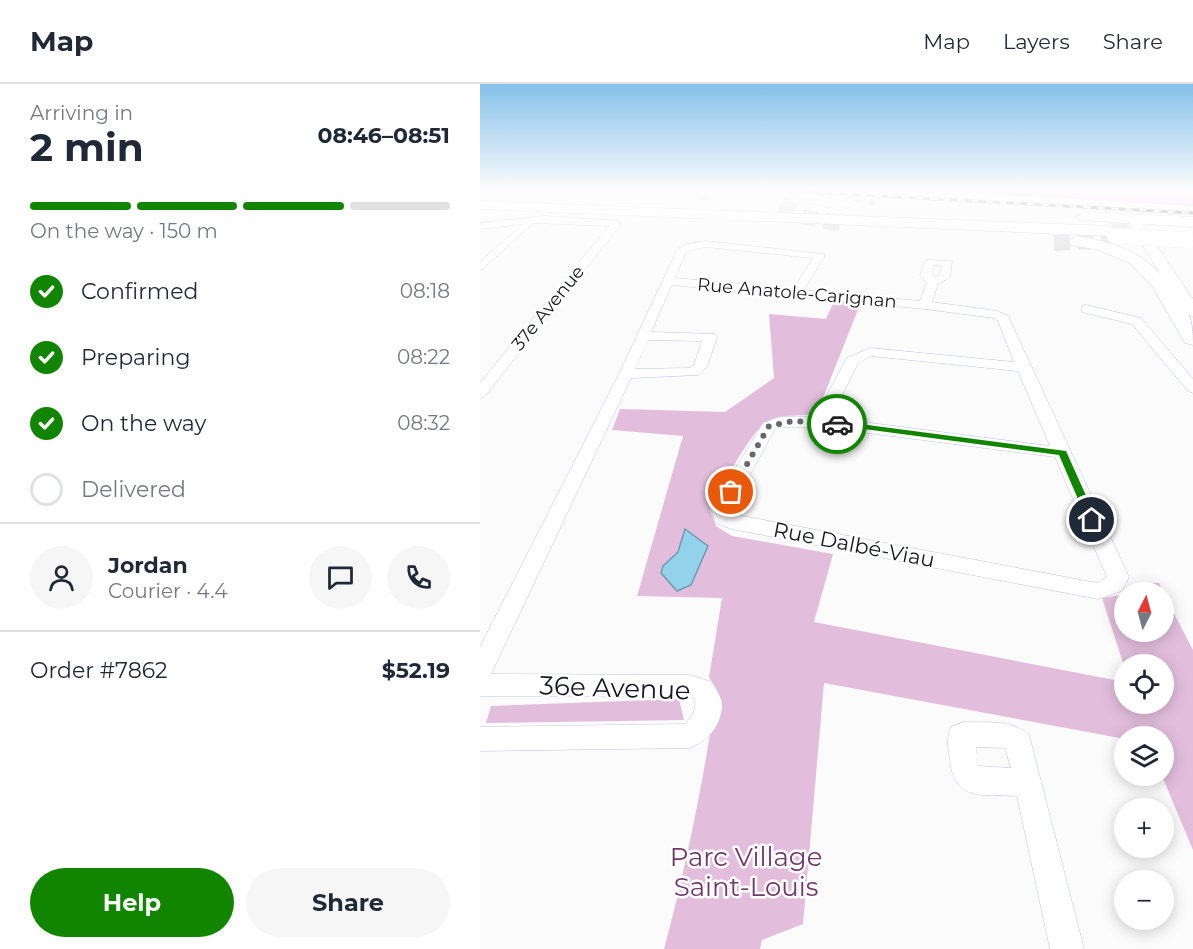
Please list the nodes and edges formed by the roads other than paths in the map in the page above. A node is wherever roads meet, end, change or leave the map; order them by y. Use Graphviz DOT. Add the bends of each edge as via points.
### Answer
graph roads {
  1 [pos="522,231"];
  2 [pos="610,231"];
  3 [pos="858,231"];
  4 [pos="957,231"];
  5 [pos="1122,231"];
  6 [pos="1157,231"];
  7 [pos="1166,231"];
  8 [pos="1186,234"];
  9 [pos="959,238"];
  10 [pos="1019,245"];
  11 [pos="1172,252"];
  12 [pos="480,268"];
  13 [pos="670,281"];
  14 [pos="933,282"];
  15 [pos="796,293"];
  16 [pos="926,305"];
  17 [pos="1086,309"];
  18 [pos="1193,312"];
  19 [pos="644,336"];
  20 [pos="1193,338"];
  21 [pos="1193,348"];
  22 [pos="1022,367"];
  23 [pos="626,374"];
  24 [pos="1193,388"];
  25 [pos="480,393"];
  26 [pos="821,422"];
  27 [pos="1063,453"];
  28 [pos="1098,591"];
  29 [pos="480,672"];
  30 [pos="480,685"];
  31 [pos="480,739"];
  32 [pos="1028,783"];
  33 [pos="1067,949"];
  1 -- 12 [label="street"];
  2 -- 25 [label="street, 37e Avenue"];
  3 -- 9 [label="highway"];
  4 -- 20 [label="highway" via="1074,241 1124,253 1149,268"];
  5 -- 18 [label="main road"];
  6 -- 11 [label="main road"];
  7 -- 8 [label="highway, bridge"];
  9 -- 10 [label="highway"];
  9 -- 21 [label="highway" via="1057,246 1105,259 1136,275"];
  13 -- 15 [label="street, Rue Anatole-Carignan"];
  13 -- 15 [label="street" via="686,247 705,244 819,256"];
  13 -- 19 [label="street"];
  14 -- 16 [label="street, Rue Anatole-Carignan"];
  15 -- 16 [label="street, Rue Anatole-Carignan"];
  16 -- 22 [label="street, Rue Anatole-Carignan" via="1004,319"];
  17 -- 24 [label="street" via="1136,321"];
  19 -- 23 [label="street"];
  19 -- 23 [label="street" via="710,337 700,367 693,372"];
  22 -- 26 [label="street" via="870,352 852,361"];
  22 -- 27 [label="street, Rue Anatole-Carignan"];
  23 -- 29 [label="street"];
  26 -- 27 [label="street, Rue Dalbé-Viau"];
  26 -- 28 [label="street, Rue Dalbé-Viau" via="780,422 769,426 721,509 723,518"];
  27 -- 28 [label="street, Rue Anatole-Carignan" via="1118,577 1114,585"];
  30 -- 31 [label="street, 36e Avenue" via="689,686 703,690 709,703 704,724 690,736"];
  32 -- 33 [label="street"];
}
